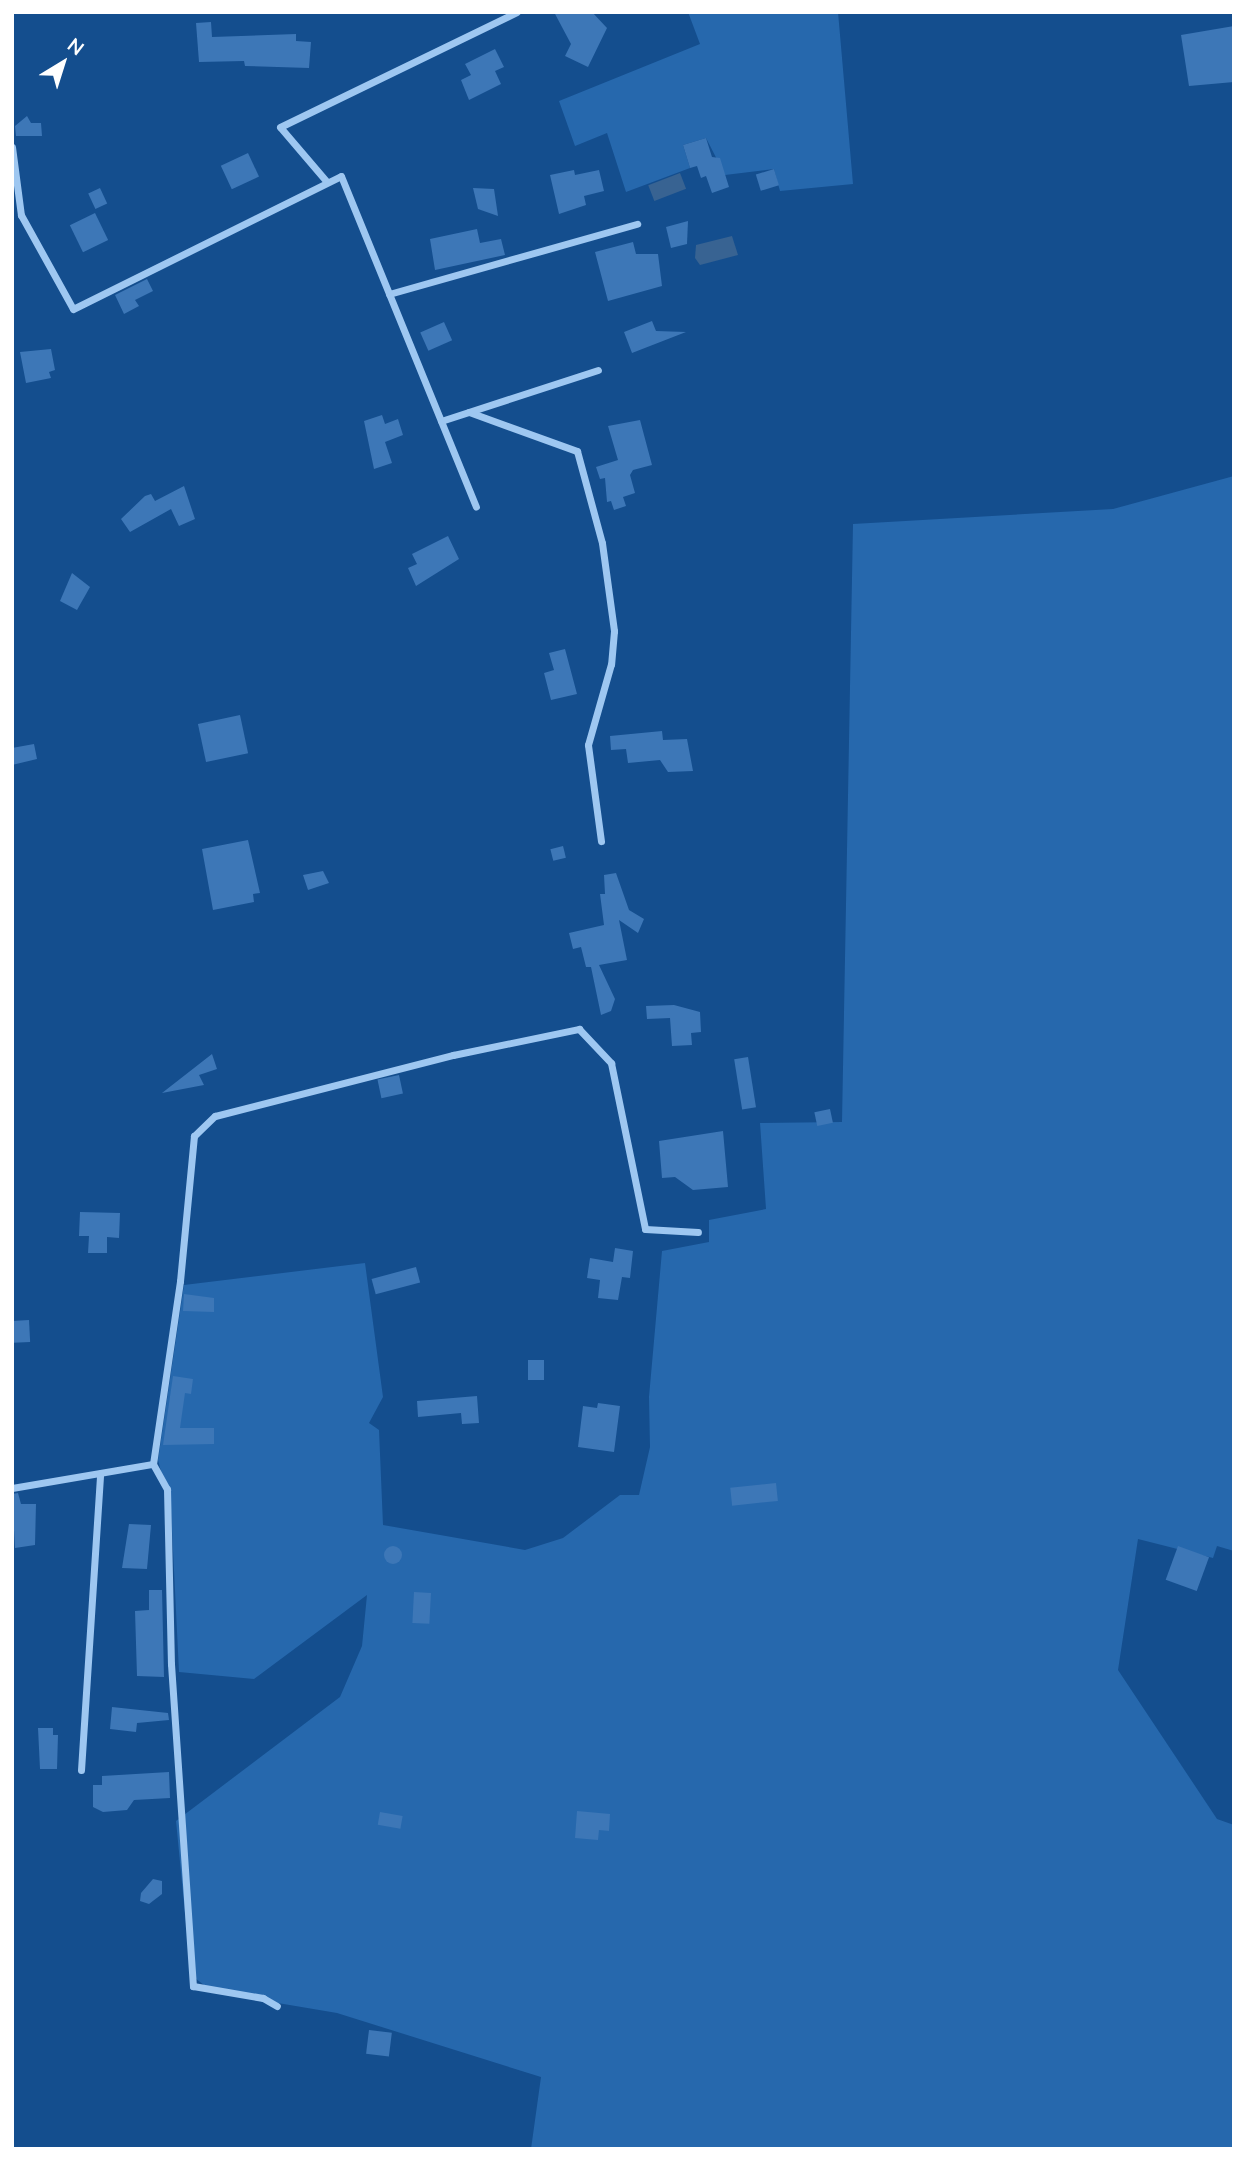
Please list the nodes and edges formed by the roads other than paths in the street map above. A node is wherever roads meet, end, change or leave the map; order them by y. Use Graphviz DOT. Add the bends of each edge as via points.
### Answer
graph roads {
  1 [pos="517,12"];
  2 [pos="12,147"];
  3 [pos="327,182"];
  4 [pos="638,224"];
  5 [pos="389,294"];
  6 [pos="598,370"];
  7 [pos="469,412"];
  8 [pos="442,421"];
  9 [pos="476,506"];
  10 [pos="601,841"];
  11 [pos="698,1232"];
  12 [pos="153,1464"];
  13 [pos="100,1474"];
  14 [pos="12,1488"];
  15 [pos="81,1770"];
  16 [pos="277,2006"];
  1 -- 3 [label="street" via="280,127"];
  2 -- 3 [label="street" via="20,215 73,309"];
  3 -- 5 [label="street" via="341,176"];
  4 -- 5 [label="street"];
  5 -- 8 [label="street"];
  6 -- 7 [label="street"];
  7 -- 8 [label="street"];
  7 -- 10 [label="street" via="577,451 602,542 614,631 611,664 588,745"];
  8 -- 9 [label="street"];
  11 -- 12 [label="street" via="645,1229 611,1063 579,1029 453,1055 208,1119 194,1136 180,1281"];
  12 -- 13 [label="street"];
  12 -- 16 [label="street" via="167,1489 171,1664 193,1986 263,1998"];
  13 -- 14 [label="street"];
  13 -- 15 [label="street"];
}
